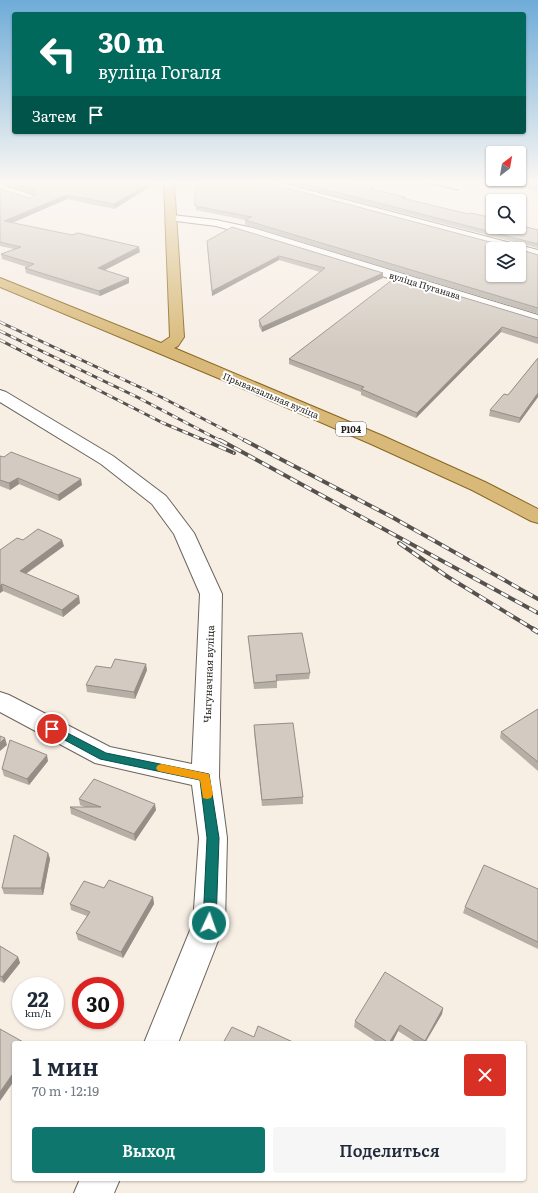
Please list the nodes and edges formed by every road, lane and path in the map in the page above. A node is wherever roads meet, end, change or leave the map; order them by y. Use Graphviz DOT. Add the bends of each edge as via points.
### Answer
graph roads {
  1 [pos="173,239"];
  2 [pos="274,239"];
  3 [pos="481,239"];
  4 [pos="538,254"];
  5 [pos="0,282"];
  6 [pos="538,320"];
  7 [pos="162,349"];
  8 [pos="0,395"];
  9 [pos="538,516"];
  10 [pos="0,701"];
  11 [pos="205,777"];
  12 [pos="162,1041"];
  13 [pos="99,1181"];
  14 [pos="93,1193"];
  1 -- 7 [label="main road" via="177,338"];
  2 -- 6 [label="street, вуліца Пуганава"];
  3 -- 4 [label="street"];
  5 -- 7 [label="main road, Прывакзальная вуліца / Р104"];
  7 -- 9 [label="main road, Прывакзальная вуліца / Р104" via="297,405"];
  8 -- 11 [label="street, Чыгуначная вуліца" via="107,460 159,500 184,533 211,594"];
  10 -- 11 [label="street" via="104,756"];
  11 -- 12 [label="street, Чыгуначная вуліца" via="213,838 209,923"];
  13 -- 14 [label="street"];
}
